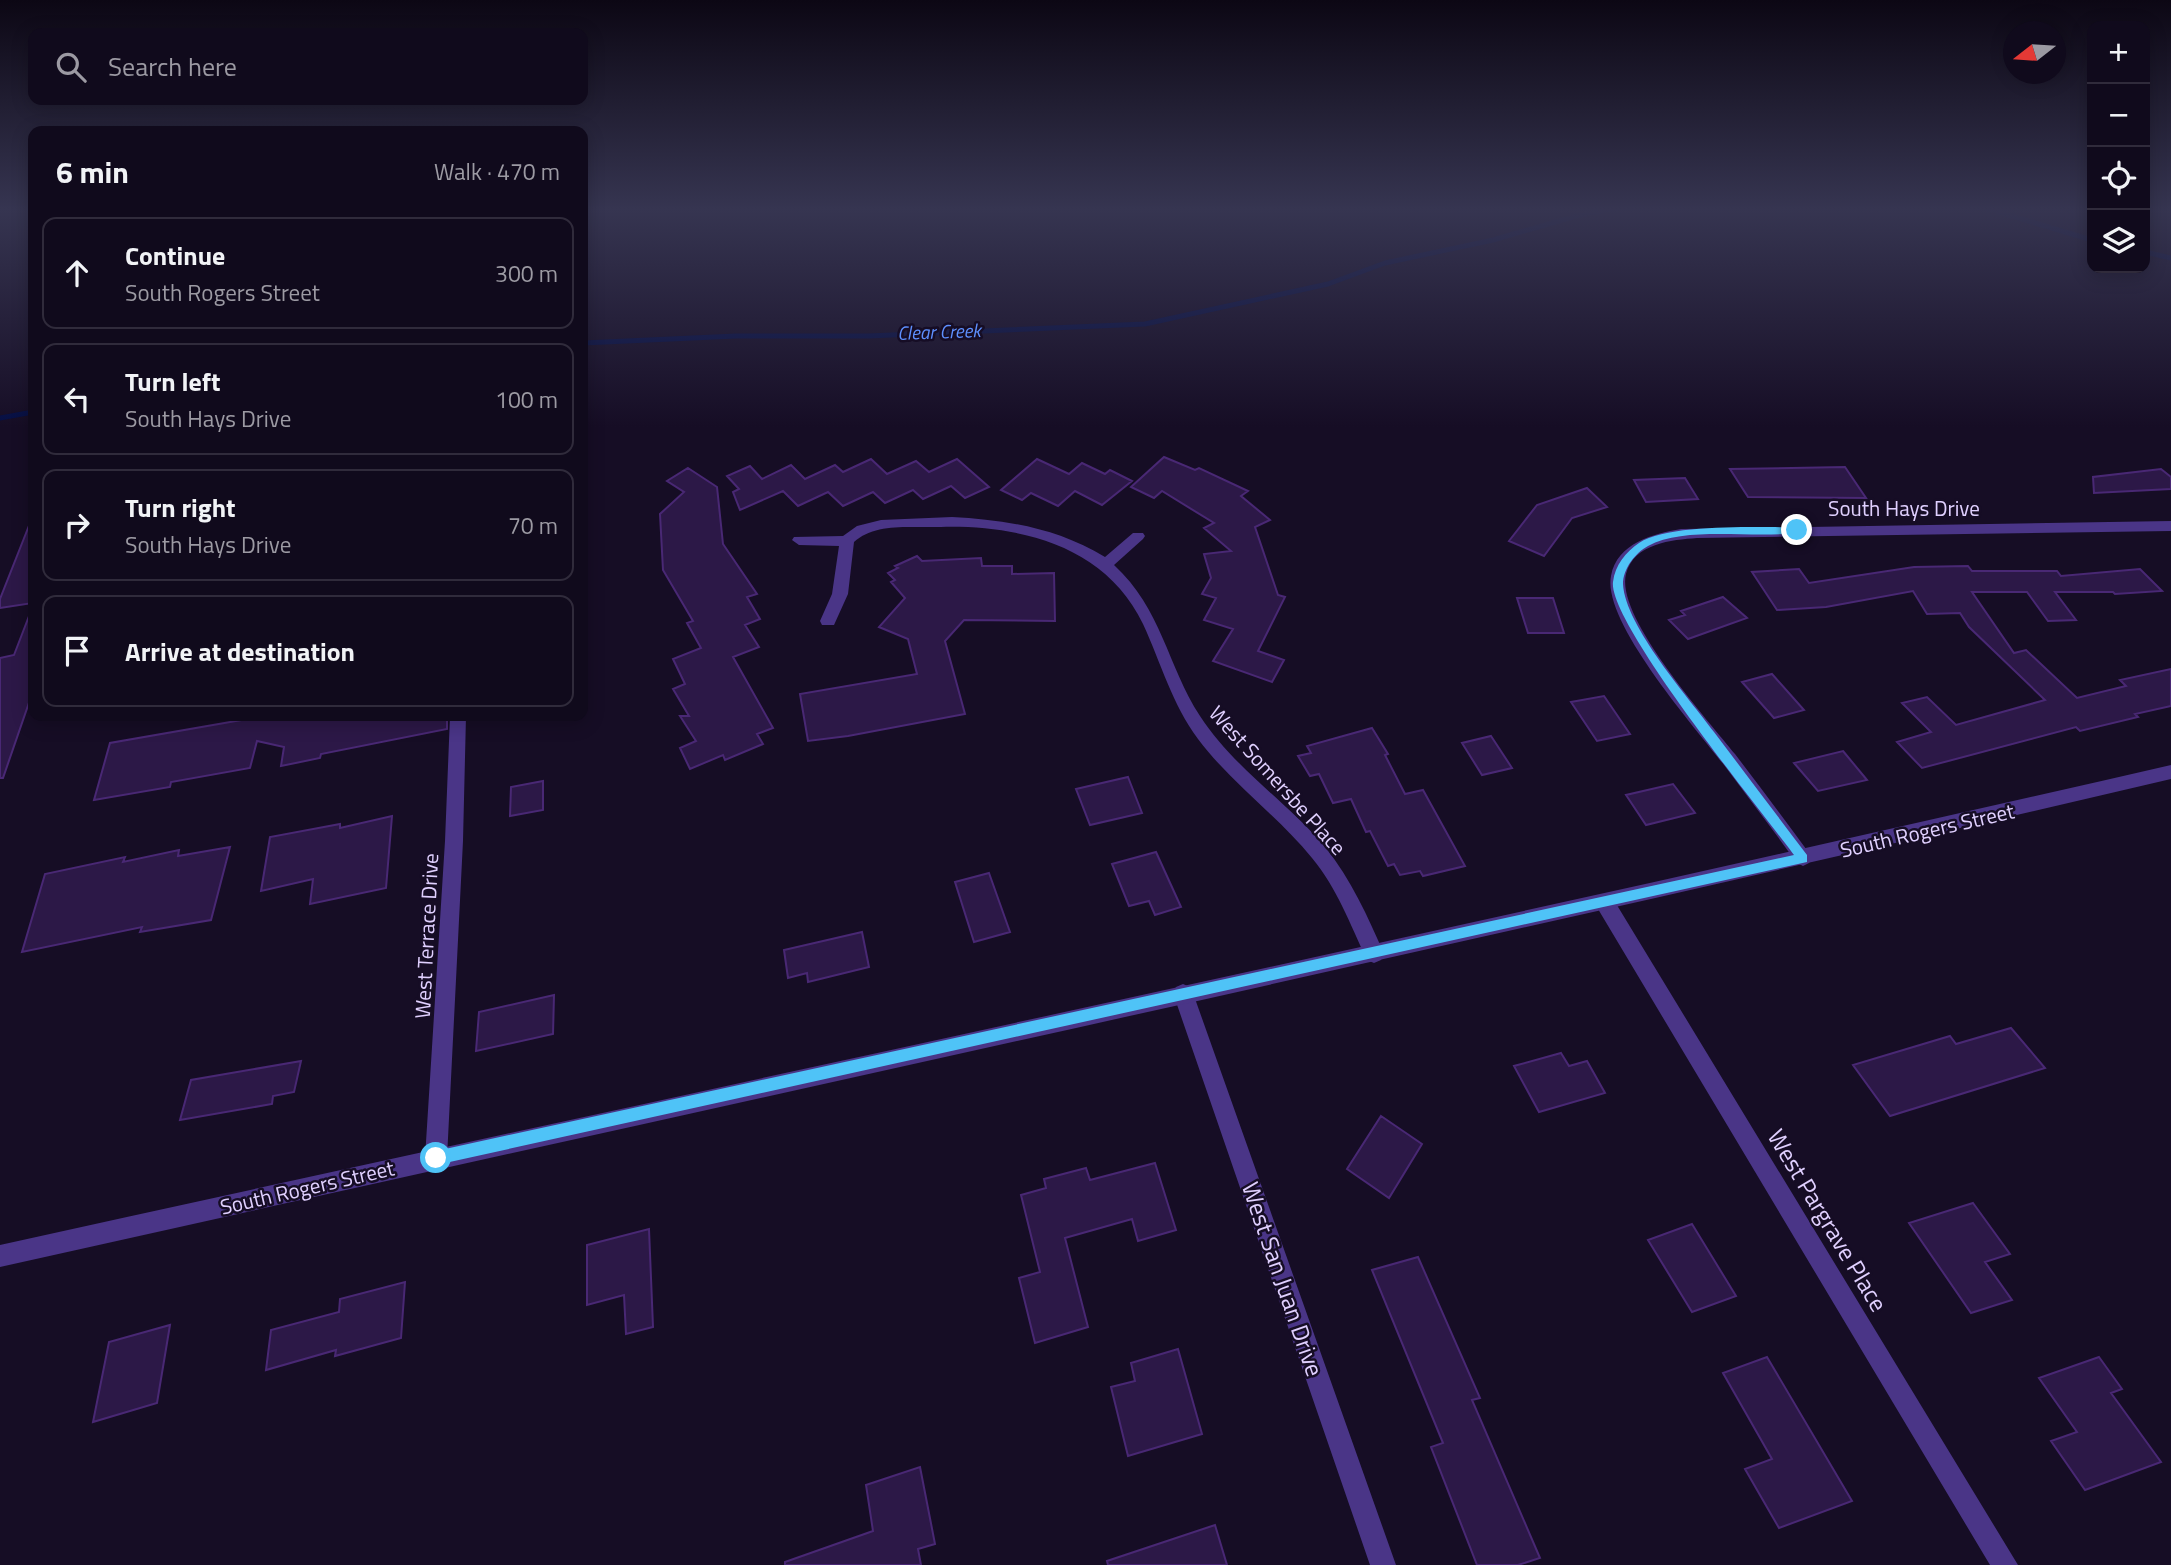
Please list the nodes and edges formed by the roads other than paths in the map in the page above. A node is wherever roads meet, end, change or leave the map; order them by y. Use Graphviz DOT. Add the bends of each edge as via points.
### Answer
graph roads {
  1 [pos="2171,526"];
  2 [pos="1138,536"];
  3 [pos="799,540"];
  4 [pos="847,541"];
  5 [pos="1105,565"];
  6 [pos="828,621"];
  7 [pos="458,721"];
  8 [pos="2171,772"];
  9 [pos="1803,858"];
  10 [pos="1605,903"];
  11 [pos="1374,954"];
  12 [pos="1183,993"];
  13 [pos="436,1158"];
  14 [pos="0,1255"];
  15 [pos="1383,1565"];
  16 [pos="2005,1565"];
  1 -- 9 [label="street, South Hays Drive" via="1727,531 1662,538 1635,551 1626,560 1618,583 1634,628"];
  2 -- 5 [label="street"];
  3 -- 4 [label="street, West Somersbe Place"];
  4 -- 5 [label="street, West Somersbe Place" via="858,531 875,526 992,523 1059,539"];
  4 -- 6 [label="street" via="840,594"];
  5 -- 11 [label="street, West Somersbe Place" via="1139,603 1204,735 1318,852 1354,905"];
  7 -- 13 [label="street, West Terrace Drive"];
  8 -- 9 [label="street, South Rogers Street"];
  9 -- 10 [label="street, South Rogers Street"];
  10 -- 11 [label="street, South Rogers Street"];
  10 -- 16 [label="street, West Pargrave Place"];
  11 -- 12 [label="street, South Rogers Street"];
  12 -- 13 [label="street, South Rogers Street"];
  12 -- 15 [label="street, West San Juan Drive"];
  13 -- 14 [label="street, South Rogers Street"];
}
